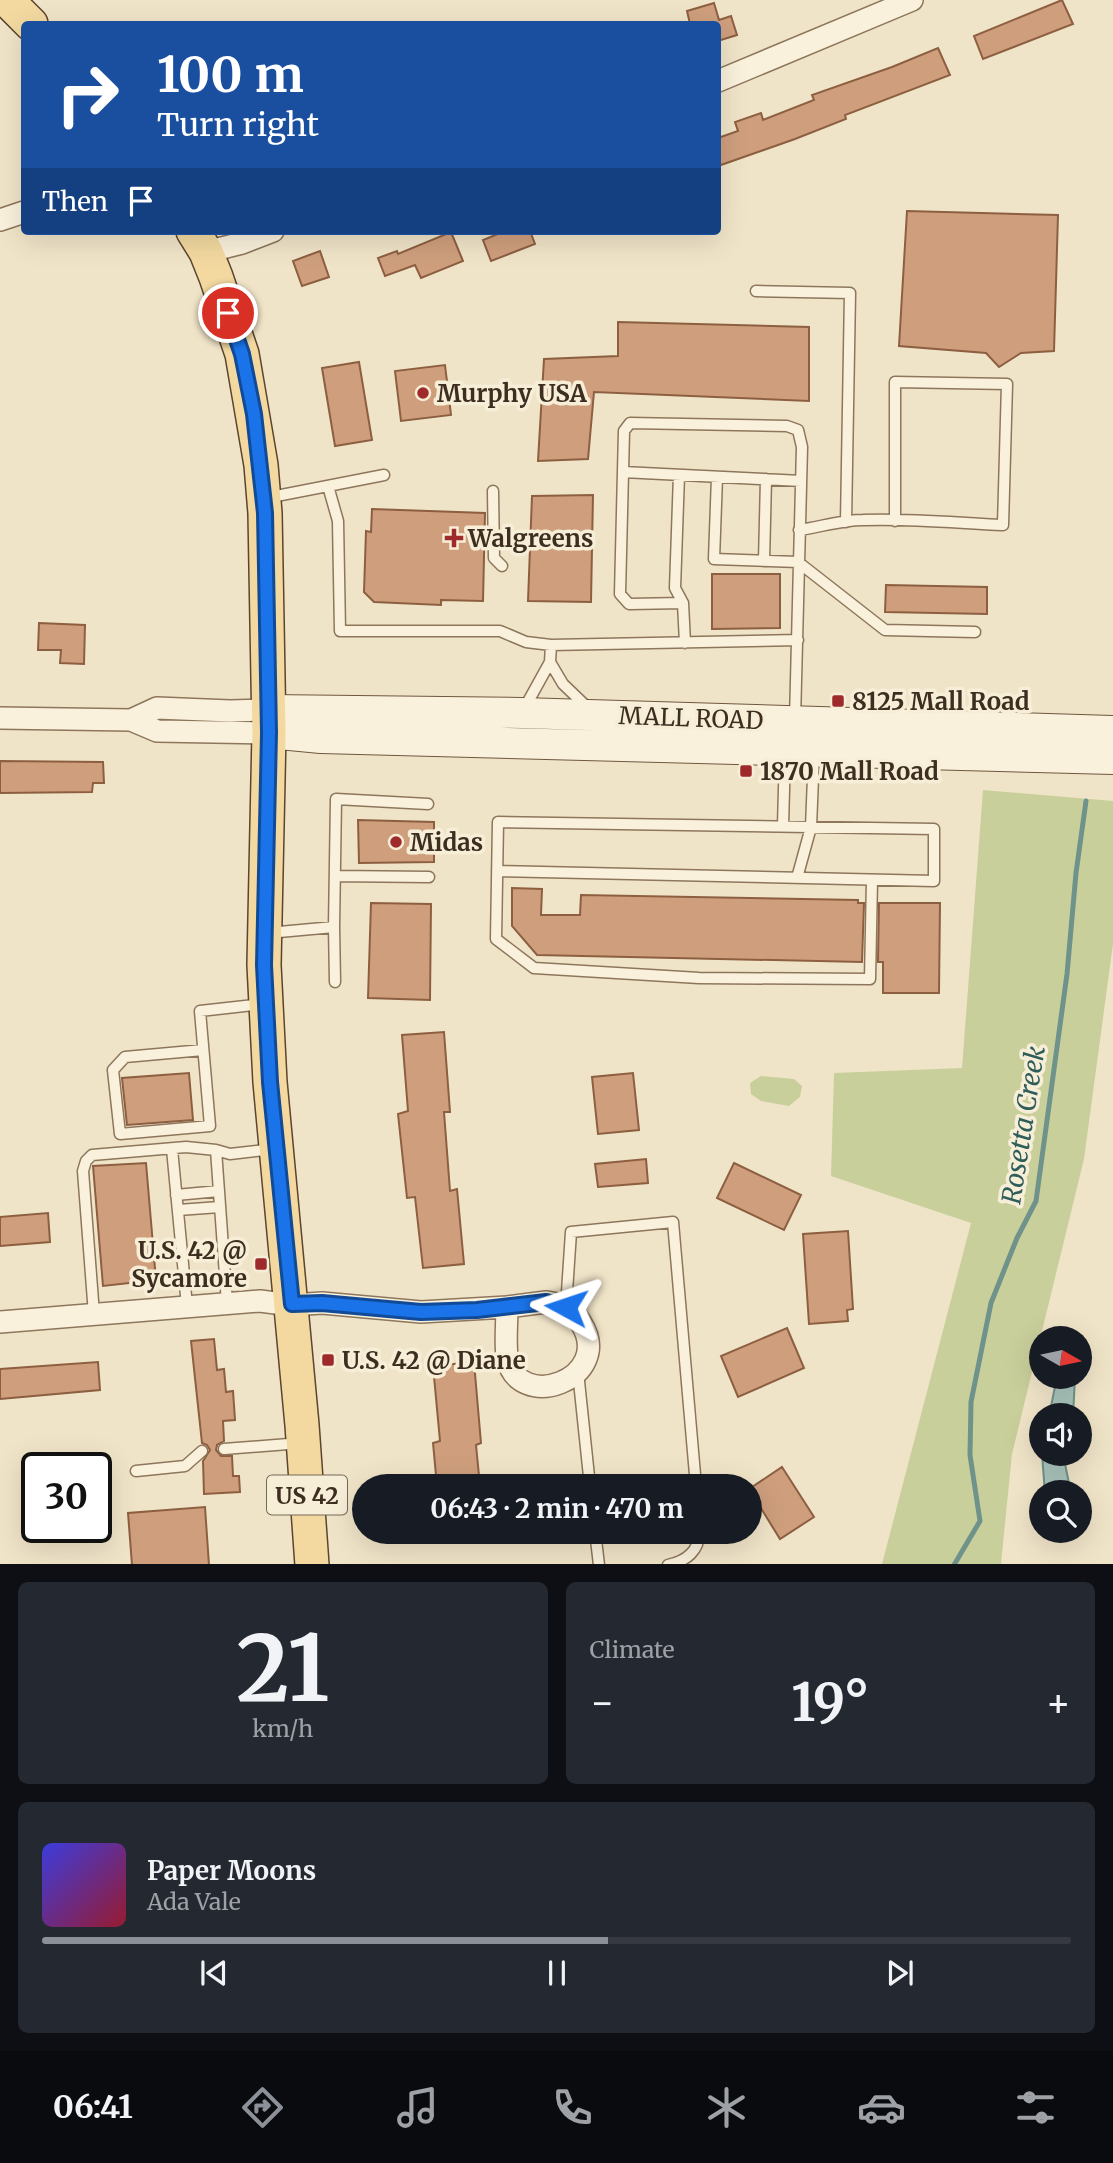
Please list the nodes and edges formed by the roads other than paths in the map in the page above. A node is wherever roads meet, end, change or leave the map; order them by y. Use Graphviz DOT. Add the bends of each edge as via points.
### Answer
graph roads {
  1 [pos="7,0"];
  2 [pos="912,0"];
  3 [pos="28,21"];
  4 [pos="721,79"];
  5 [pos="21,213"];
  6 [pos="0,220"];
  7 [pos="263,235"];
  8 [pos="200,241"];
  9 [pos="756,291"];
  10 [pos="623,472"];
  11 [pos="384,475"];
  12 [pos="679,475"];
  13 [pos="717,477"];
  14 [pos="766,479"];
  15 [pos="801,481"];
  16 [pos="328,486"];
  17 [pos="493,491"];
  18 [pos="264,499"];
  19 [pos="895,521"];
  20 [pos="846,522"];
  21 [pos="799,530"];
  22 [pos="764,561"];
  23 [pos="799,562"];
  24 [pos="502,566"];
  25 [pos="683,603"];
  26 [pos="975,632"];
  27 [pos="798,640"];
  28 [pos="685,642"];
  29 [pos="551,645"];
  30 [pos="550,662"];
  31 [pos="522,713"];
  32 [pos="595,715"];
  33 [pos="0,718"];
  34 [pos="268,722"];
  35 [pos="1113,731"];
  36 [pos="798,737"];
  37 [pos="1113,759"];
  38 [pos="428,804"];
  39 [pos="783,826"];
  40 [pos="811,827"];
  41 [pos="497,871"];
  42 [pos="335,876"];
  43 [pos="429,877"];
  44 [pos="797,878"];
  45 [pos="872,880"];
  46 [pos="334,927"];
  47 [pos="265,933"];
  48 [pos="335,982"];
  49 [pos="266,1004"];
  50 [pos="203,1051"];
  51 [pos="172,1149"];
  52 [pos="276,1149"];
  53 [pos="216,1150"];
  54 [pos="219,1191"];
  55 [pos="176,1195"];
  56 [pos="220,1207"];
  57 [pos="178,1210"];
  58 [pos="227,1303"];
  59 [pos="292,1304"];
  60 [pos="187,1306"];
  61 [pos="507,1307"];
  62 [pos="566,1307"];
  63 [pos="94,1314"];
  64 [pos="0,1322"];
  65 [pos="578,1372"];
  66 [pos="303,1442"];
  67 [pos="225,1449"];
  68 [pos="202,1451"];
  69 [pos="136,1471"];
  70 [pos="589,1474"];
  71 [pos="695,1474"];
  72 [pos="597,1544"];
  73 [pos="696,1544"];
  74 [pos="312,1564"];
  75 [pos="599,1564"];
  76 [pos="668,1564"];
  1 -- 3 [label="main road"];
  2 -- 4 [label="street"];
  5 -- 6 [label="street"];
  7 -- 8 [label="street" via="242,243"];
  8 -- 18 [label="main road, US 42" via="242,354"];
  9 -- 20 [label="lane" via="850,293"];
  10 -- 12 [label="lane"];
  10 -- 15 [label="lane" via="624,431 630,423 787,426 798,430"];
  10 -- 25 [label="lane" via="620,594 629,604"];
  11 -- 16 [label="lane"];
  12 -- 13 [label="lane"];
  12 -- 25 [label="lane" via="675,588"];
  13 -- 14 [label="lane"];
  13 -- 22 [label="lane" via="714,559"];
  14 -- 15 [label="lane"];
  14 -- 22 [label="lane"];
  15 -- 21 [label="lane"];
  16 -- 18 [label="lane"];
  16 -- 29 [label="lane" via="338,521 340,631 500,631 526,642"];
  17 -- 24 [label="lane" via="494,558"];
  18 -- 34 [label="main road, US 42"];
  19 -- 19 [label="lane" via="1003,525 1007,384 895,382"];
  19 -- 20 [label="lane"];
  20 -- 21 [label="lane"];
  21 -- 23 [label="lane"];
  22 -- 23 [label="lane"];
  23 -- 26 [label="lane" via="885,630"];
  23 -- 27 [label="lane"];
  25 -- 28 [label="lane"];
  27 -- 28 [label="lane"];
  27 -- 36 [label="lane"];
  28 -- 29 [label="lane"];
  29 -- 30 [label="lane"];
  30 -- 31 [label="lane"];
  30 -- 32 [label="lane" via="563,684"];
  31 -- 32 [label="main road, MALL ROAD"];
  31 -- 34 [label="main road, MALL ROAD"];
  32 -- 36 [label="main road, MALL ROAD"];
  33 -- 34 [label="street" via="131,720 157,731"];
  34 -- 36 [label="main road, MALL ROAD" via="321,738"];
  34 -- 47 [label="main road, US 42"];
  35 -- 36 [label="main road, MALL ROAD"];
  36 -- 37 [label="main road, MALL ROAD"];
  36 -- 39 [label="lane"];
  36 -- 40 [label="lane"];
  38 -- 42 [label="lane" via="336,799"];
  39 -- 40 [label="lane"];
  39 -- 41 [label="lane" via="498,822"];
  40 -- 44 [label="lane"];
  40 -- 45 [label="lane" via="934,829 933,881"];
  41 -- 44 [label="lane"];
  41 -- 45 [label="lane" via="496,939 534,968 699,978 870,979"];
  42 -- 43 [label="lane"];
  42 -- 46 [label="lane"];
  44 -- 45 [label="lane"];
  46 -- 47 [label="lane"];
  46 -- 48 [label="lane"];
  47 -- 49 [label="main road, US 42"];
  49 -- 50 [label="lane" via="200,1011"];
  49 -- 52 [label="main road, US 42"];
  50 -- 50 [label="lane" via="210,1126 120,1134 113,1070 125,1057"];
  51 -- 53 [label="lane"];
  51 -- 55 [label="lane"];
  51 -- 63 [label="lane" via="92,1155 86,1161 83,1171"];
  52 -- 53 [label="lane" via="229,1154"];
  52 -- 59 [label="main road, US 42"];
  53 -- 54 [label="lane"];
  54 -- 55 [label="lane"];
  54 -- 56 [label="lane"];
  55 -- 57 [label="lane"];
  56 -- 57 [label="lane"];
  56 -- 58 [label="lane"];
  57 -- 60 [label="lane"];
  58 -- 59 [label="street"];
  58 -- 60 [label="street"];
  59 -- 61 [label="street" via="421,1312"];
  59 -- 66 [label="main road, US 42"];
  60 -- 63 [label="street"];
  61 -- 62 [label="street" via="546,1302"];
  61 -- 65 [label="street" via="507,1356 518,1377 543,1387 562,1383"];
  62 -- 65 [label="street" via="586,1330 586,1359"];
  62 -- 71 [label="lane" via="571,1232 673,1222"];
  63 -- 64 [label="street"];
  65 -- 70 [label="lane"];
  66 -- 67 [label="lane"];
  66 -- 74 [label="main road, US 42"];
  68 -- 69 [label="lane" via="185,1466"];
  72 -- 75 [label="lane"];
  73 -- 76 [label="lane" via="682,1562"];
}
